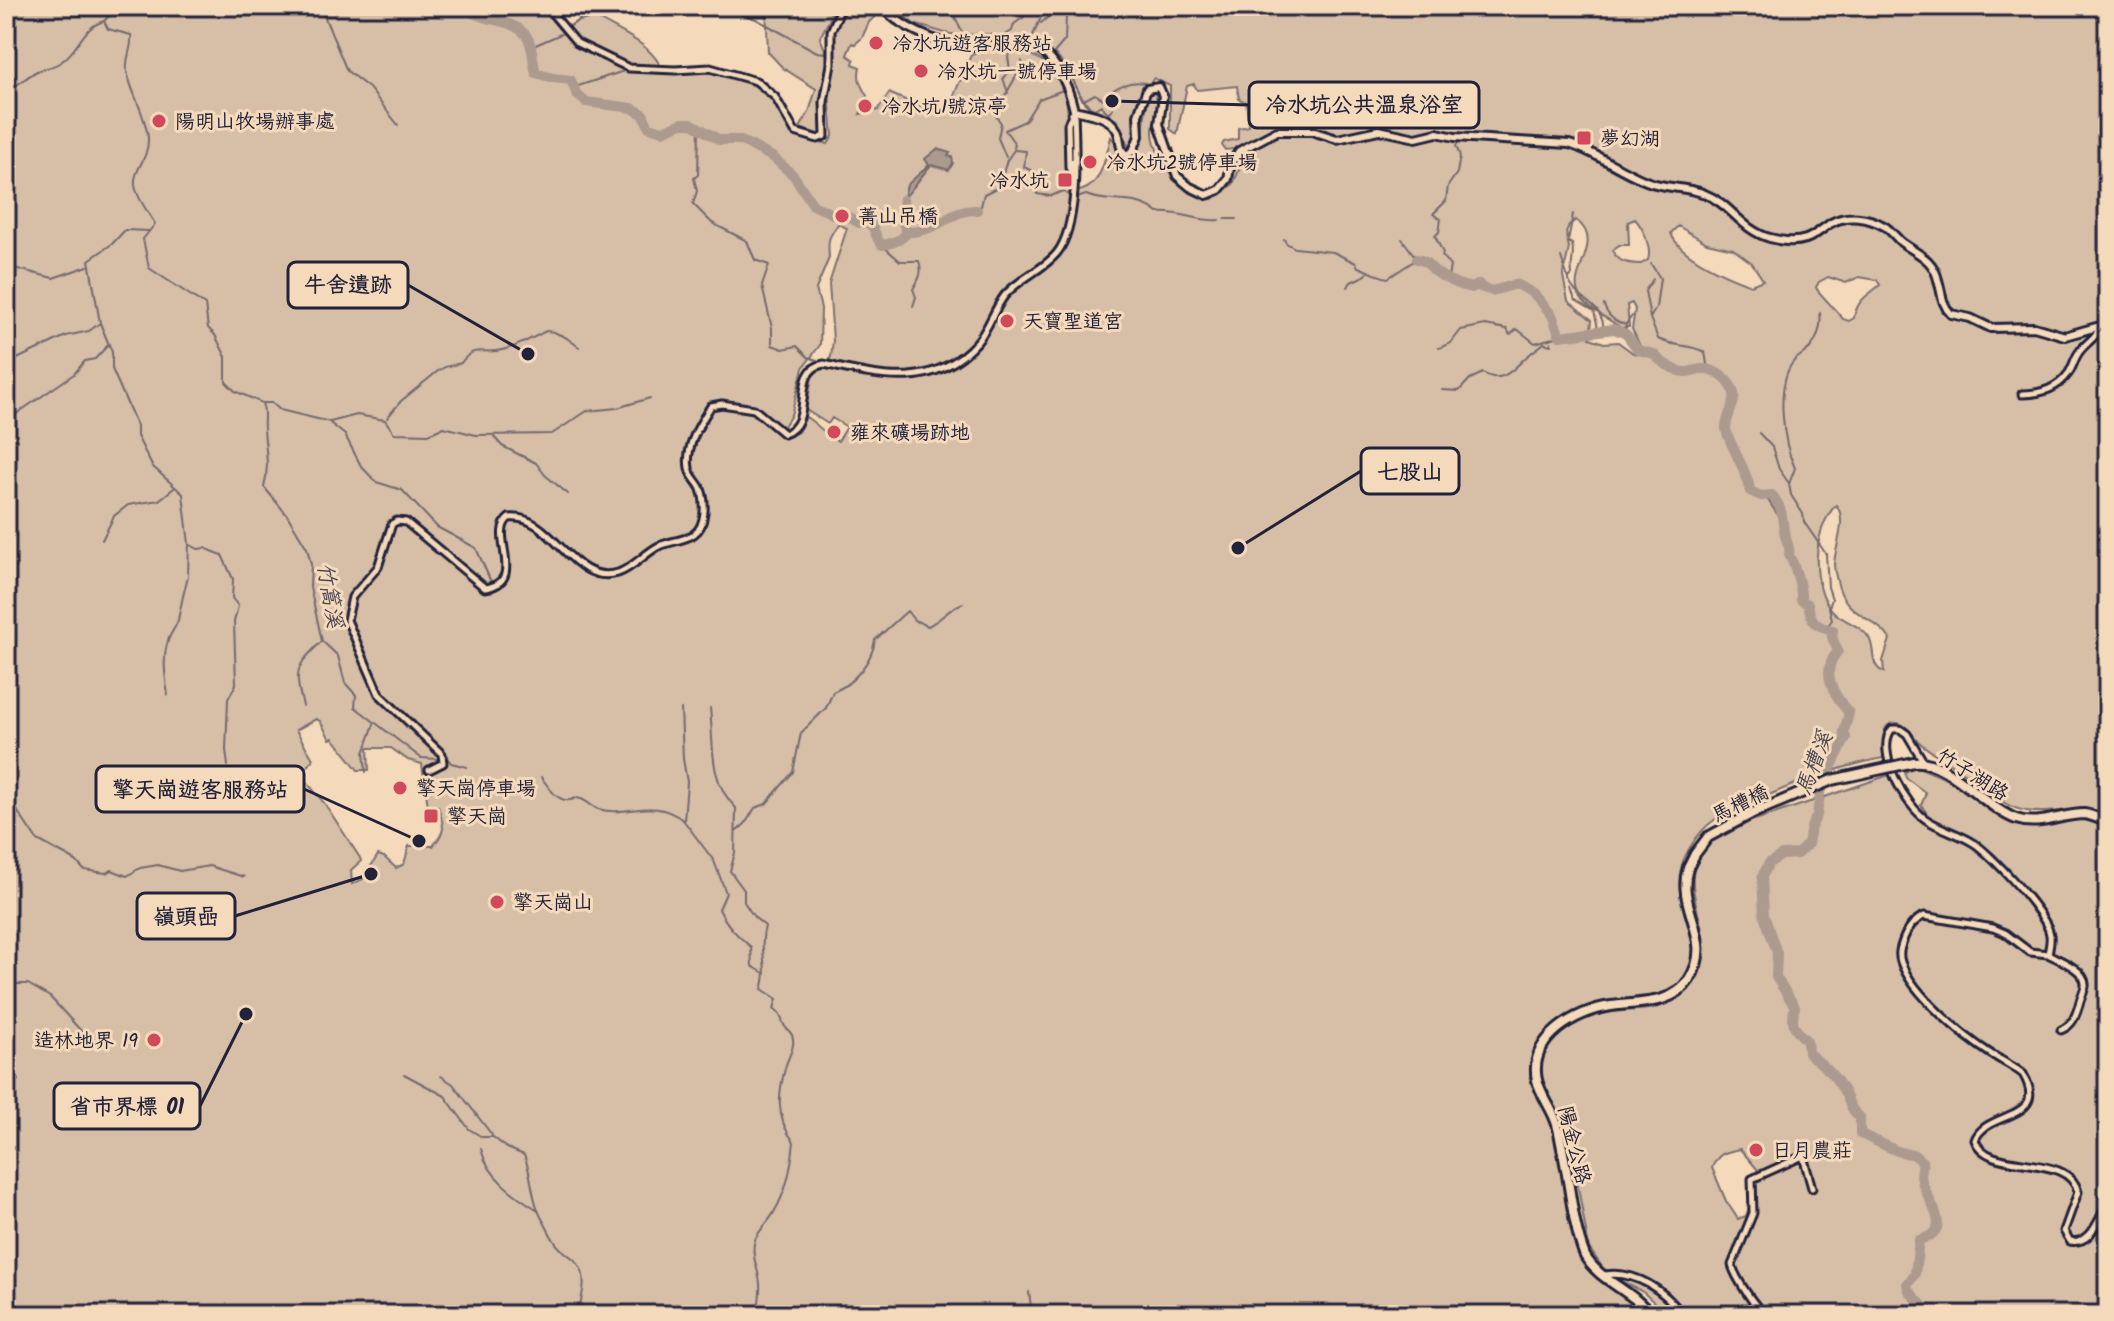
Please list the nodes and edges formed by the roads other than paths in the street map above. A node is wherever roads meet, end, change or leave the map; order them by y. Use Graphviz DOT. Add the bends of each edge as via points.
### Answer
graph roads {
  1 [pos="546,6"];
  2 [pos="842,6"];
  3 [pos="881,6"];
  4 [pos="1074,110"];
  5 [pos="1068,162"];
  6 [pos="1070,174"];
  7 [pos="1073,183"];
  8 [pos="2100,326"];
  9 [pos="2108,327"];
  10 [pos="2022,394"];
  11 [pos="1918,761"];
  12 [pos="429,770"];
  13 [pos="2108,822"];
  14 [pos="1688,868"];
  15 [pos="2048,954"];
  16 [pos="2061,1030"];
  17 [pos="1812,1188"];
  18 [pos="2108,1203"];
  19 [pos="1604,1276"];
  20 [pos="1650,1315"];
  21 [pos="1682,1315"];
  22 [pos="1766,1315"];
  1 -- 2 [label="street" via="577,43 629,68 710,68 756,81 775,97 790,128 814,139 825,136 831,31"];
  3 -- 4 [label="street" via="903,25 955,44 1026,44 1043,53 1069,87"];
  4 -- 5 [label="street" via="1068,124"];
  4 -- 6 [label="street"];
  4 -- 7 [label="street"];
  4 -- 8 [label="street" via="1109,121 1119,134 1121,151 1129,155 1139,136 1137,123 1147,89 1159,87 1159,124 1177,176 1207,195 1228,179 1239,151 1277,131 1312,131 1337,139 1379,130 1416,138 1437,133 1569,144 1662,187 1707,194 1741,224 1771,238 1804,240 1845,218 1875,221 1926,258 1951,314 1991,328 2034,327 2065,336"];
  5 -- 6 [label="street"];
  5 -- 7 [label="street" via="1068,180"];
  6 -- 7 [label="street"];
  7 -- 12 [label="street" via="1071,217 1057,254 1007,293 978,341 938,371 904,377 817,365 807,375 798,421 784,434 754,409 711,406 695,432 688,466 701,490 702,525 695,534 659,546 622,571 590,570 542,528 515,517 502,527 507,561 501,579 485,588 406,522 392,524 378,567 356,591 347,620 379,694 442,754 443,763"];
  8 -- 9 [label="street"];
  8 -- 10 [label="street" via="2068,375 2050,389"];
  11 -- 13 [label="main road, 竹子湖路" via="1940,768 2015,818 2038,822 2084,814"];
  11 -- 14 [label="main road, 馬槽橋, bridge" via="1832,780 1753,813 1708,837"];
  11 -- 15 [label="street" via="1900,729 1892,729 1887,735 1889,760 1910,804 1927,820 1975,843 2024,892 2048,927"];
  14 -- 19 [label="main road, 陽金公路" via="1686,894 1699,942 1698,964 1689,981 1662,1000 1579,1014 1552,1034 1536,1062 1537,1080 1557,1123 1581,1245 1591,1266"];
  15 -- 16 [label="street" via="2078,971 2086,985 2076,1016"];
  15 -- 18 [label="street" via="2030,952 1993,928 1931,916 1917,918 1899,953 1919,991 2029,1083 2031,1091 2020,1110 1981,1130 1975,1140 1982,1153 2054,1169 2072,1180 2078,1192 2064,1231 2070,1241 2086,1239"];
  17 -- 22 [label="street" via="1803,1156 1752,1179 1753,1213 1732,1265 1738,1282"];
  19 -- 20 [label="main road, 陽金公路" via="1642,1302"];
  19 -- 21 [label="street" via="1638,1279 1659,1290"];
}
